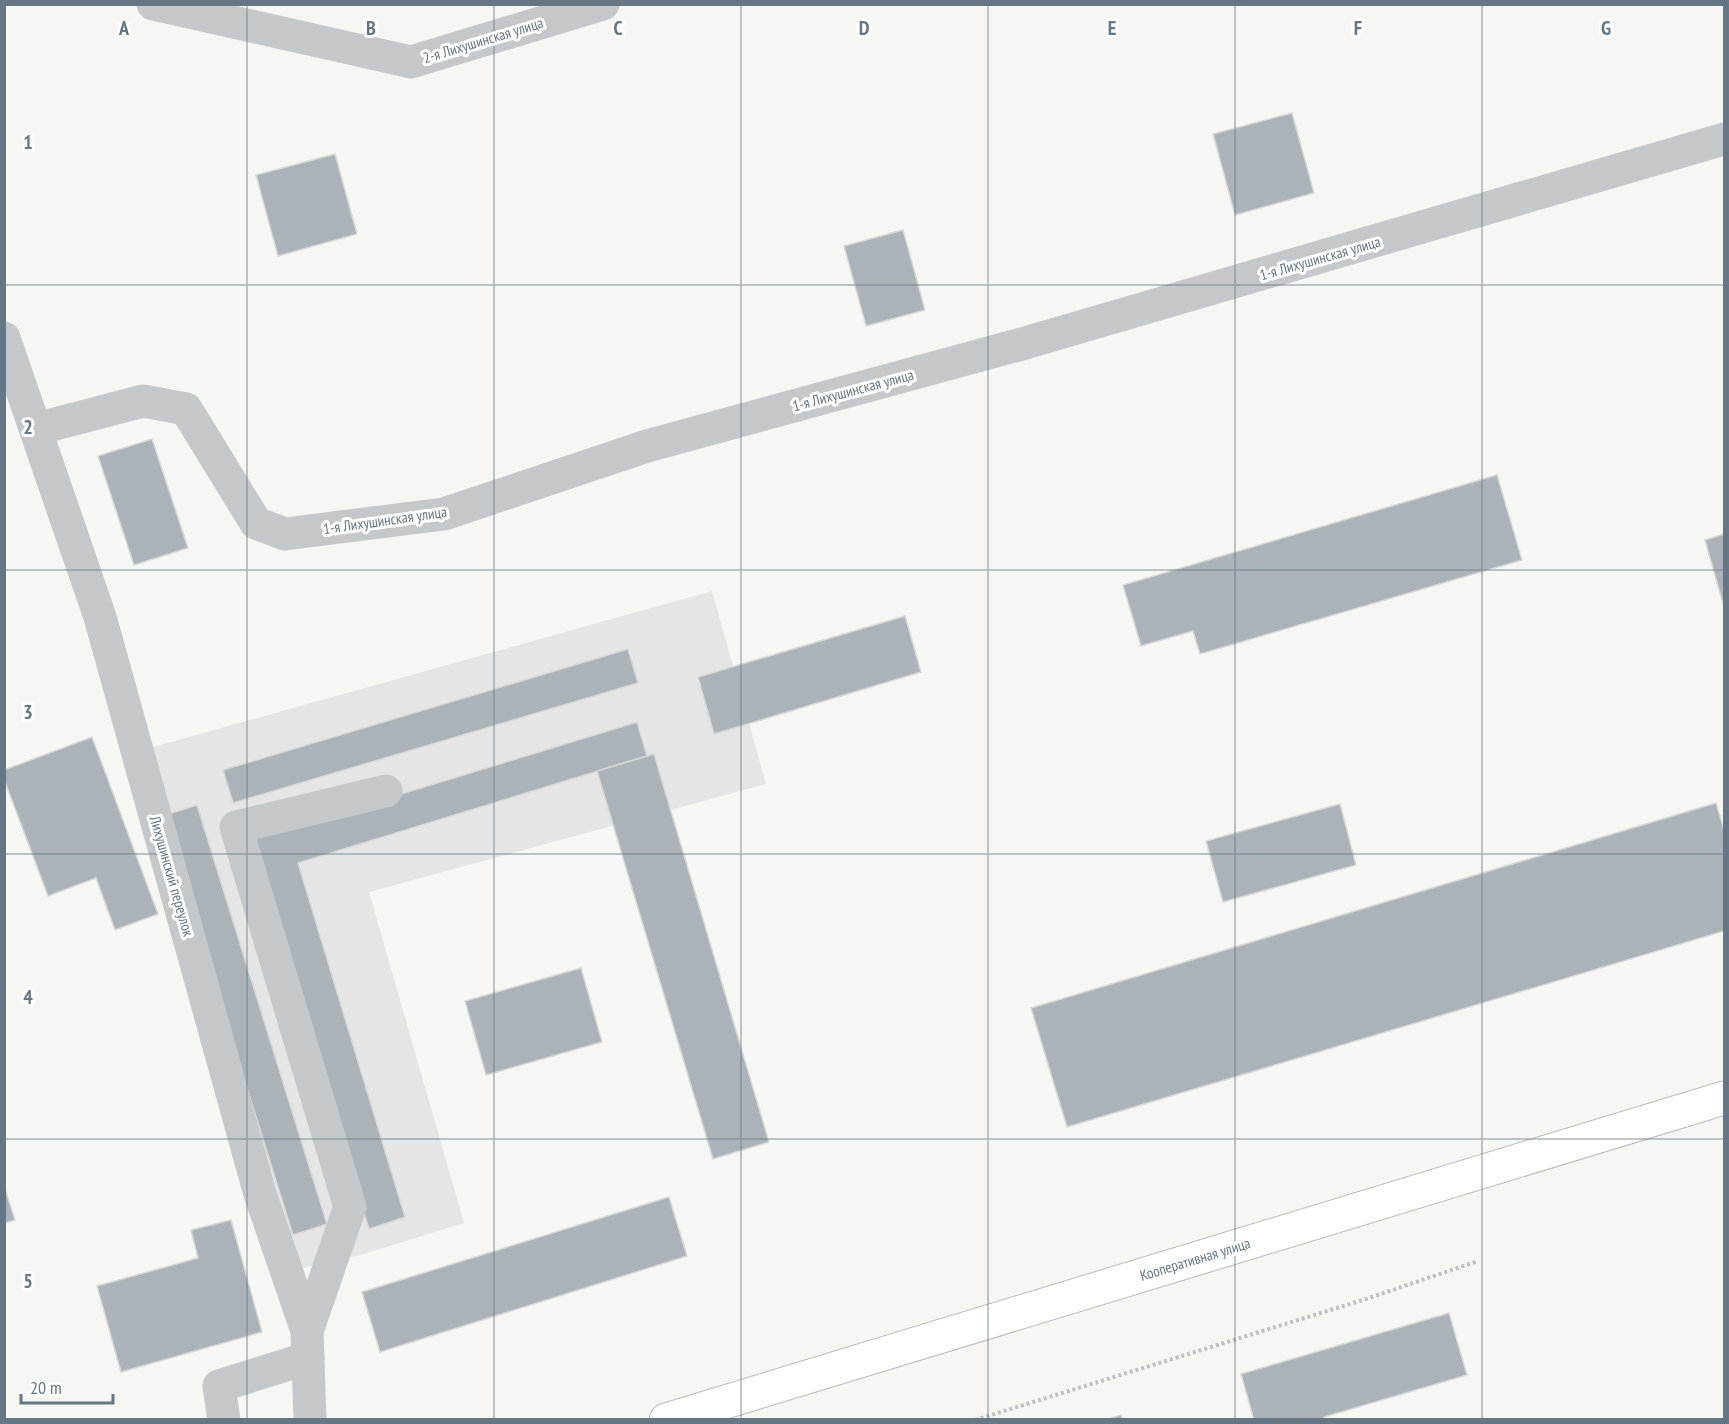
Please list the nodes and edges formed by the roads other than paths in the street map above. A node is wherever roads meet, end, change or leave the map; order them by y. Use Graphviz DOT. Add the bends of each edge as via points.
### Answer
graph roads {
  1 [pos="153,4"];
  2 [pos="603,4"];
  3 [pos="1725,139"];
  4 [pos="4,338"];
  5 [pos="36,429"];
  6 [pos="386,791"];
  7 [pos="1725,1098"];
  8 [pos="307,1345"];
  9 [pos="225,1419"];
  10 [pos="310,1419"];
  11 [pos="666,1419"];
  1 -- 2 [label="street, 2-я Лихушинская улица" via="411,62"];
  3 -- 5 [label="street, 1-я Лихушинская улица" via="1018,345 647,446 444,514 285,534 256,523 186,409 143,401"];
  4 -- 5 [label="street, Лихушинский переулок"];
  5 -- 8 [label="street, Лихушинский переулок" via="100,617 260,1194"];
  6 -- 8 [label="street" via="236,827 350,1207"];
  7 -- 11 [label="main road, Кооперативная улица"];
  8 -- 9 [label="street" via="219,1386"];
  8 -- 10 [label="street, Лихушинский переулок"];
}
